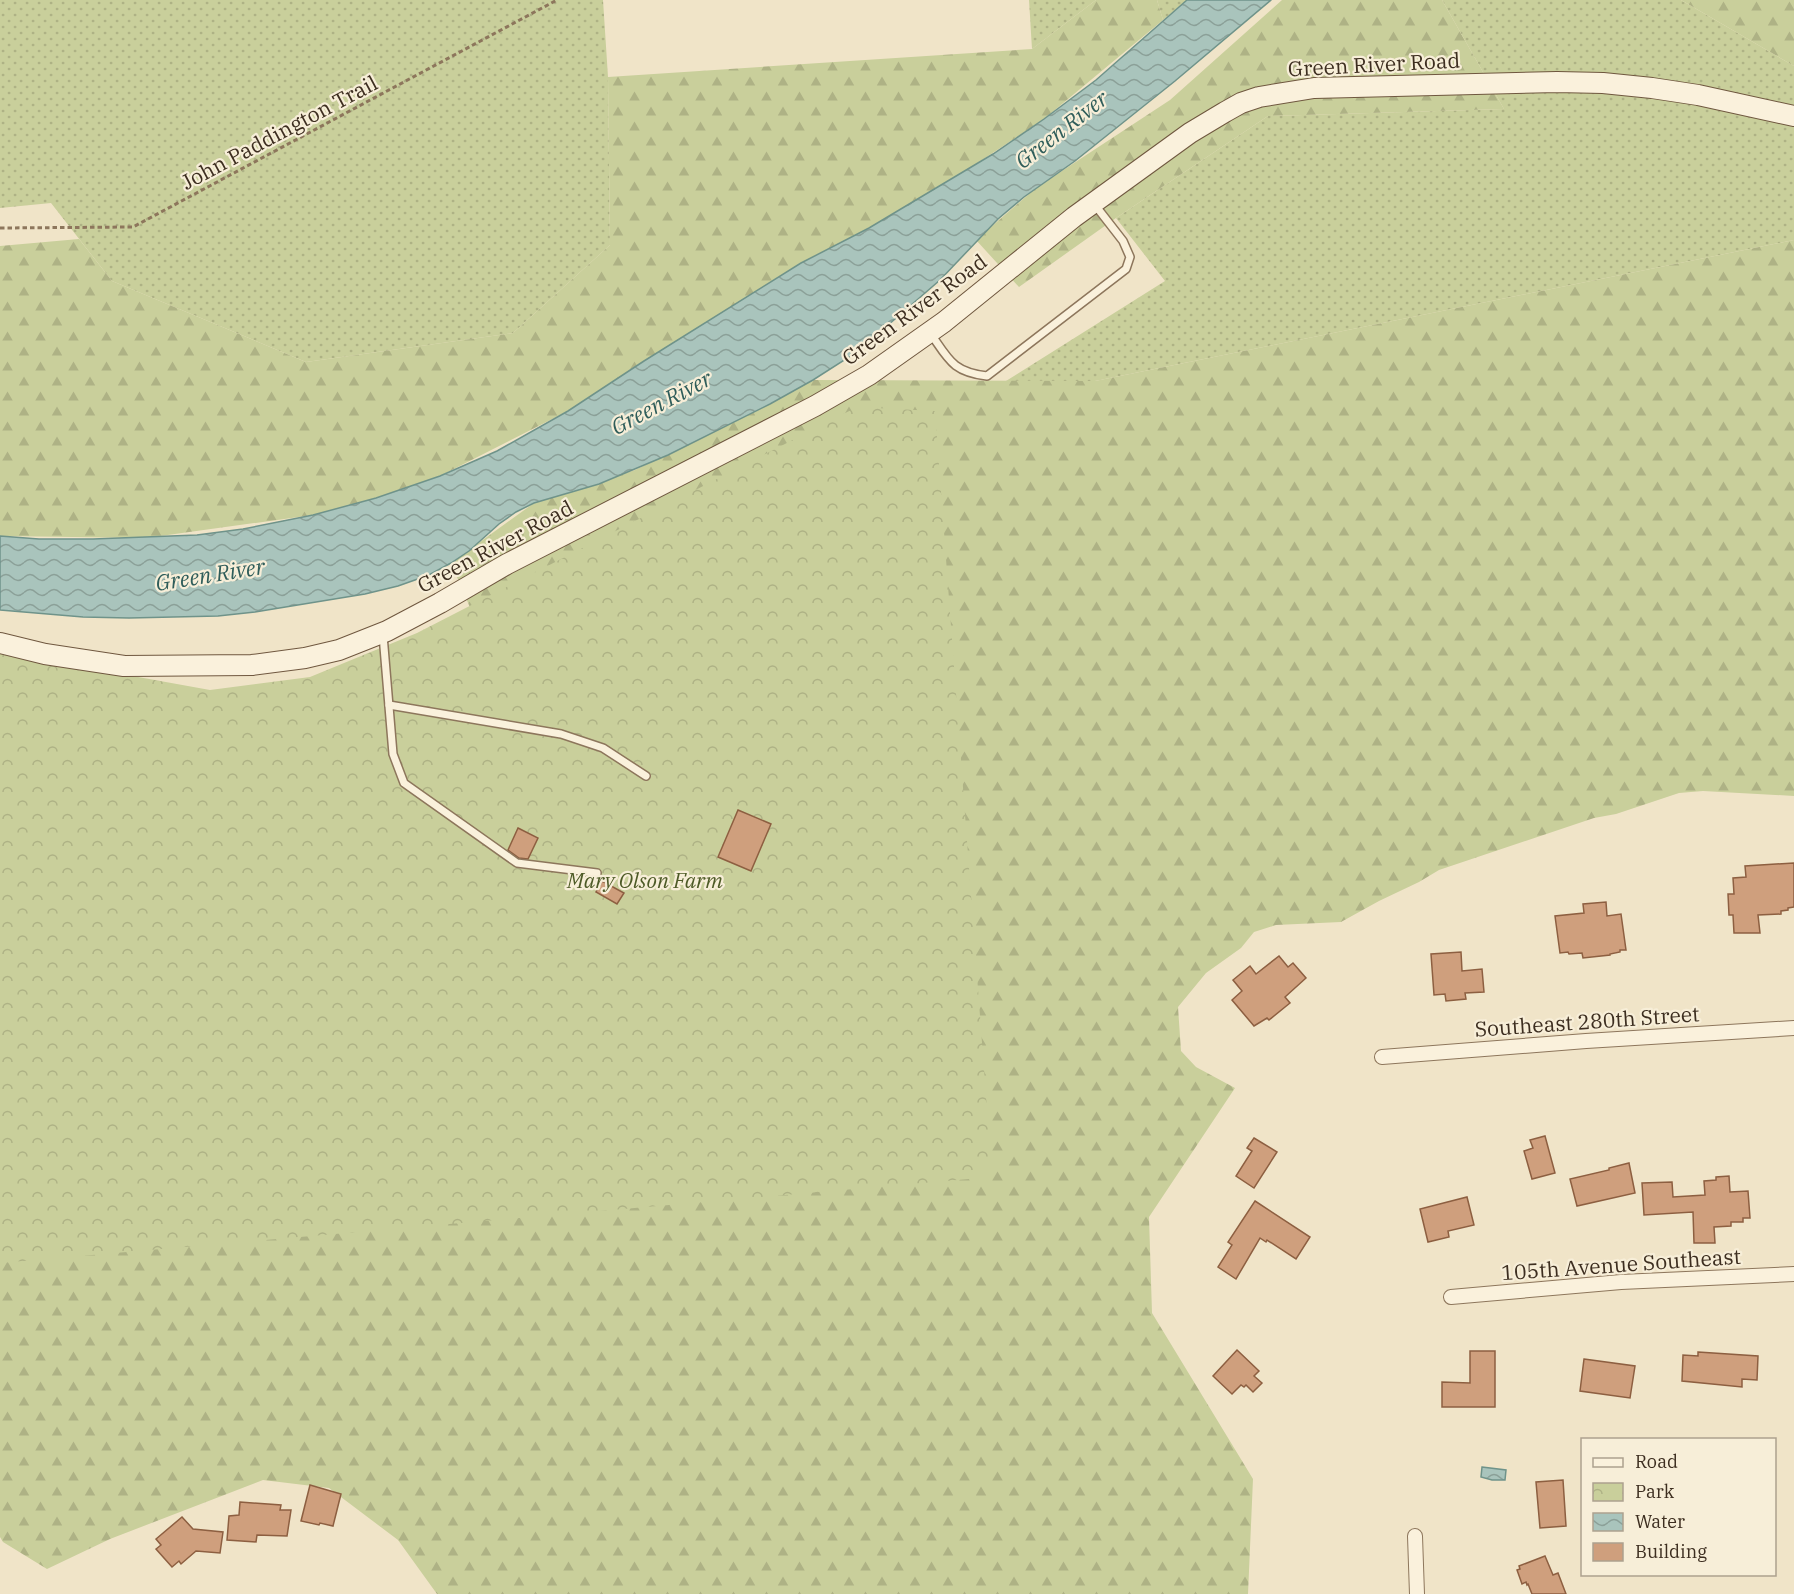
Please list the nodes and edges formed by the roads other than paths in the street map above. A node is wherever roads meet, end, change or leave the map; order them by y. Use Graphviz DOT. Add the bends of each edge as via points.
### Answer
graph roads {
  1 [pos="1794,116"];
  2 [pos="1094,203"];
  3 [pos="930,332"];
  4 [pos="382,632"];
  5 [pos="0,643"];
  6 [pos="389,705"];
  7 [pos="646,776"];
  8 [pos="597,873"];
  9 [pos="1794,1028"];
  10 [pos="1382,1057"];
  11 [pos="1794,1274"];
  12 [pos="1451,1297"];
  13 [pos="1415,1536"];
  14 [pos="1417,1594"];
  1 -- 2 [label="street, Green River Road" via="1698,95 1603,83 1303,90 1241,103 1190,133"];
  2 -- 3 [label="street, Green River Road"];
  2 -- 3 [label="lane" via="1123,241 1130,257 1126,269 987,376 952,364"];
  3 -- 4 [label="street, Green River Road" via="869,375 815,406"];
  4 -- 5 [label="street, Green River Road" via="339,650 252,665 124,666"];
  4 -- 6 [label="lane"];
  6 -- 7 [label="lane" via="561,734 603,748"];
  6 -- 8 [label="lane" via="393,754 404,783 517,863"];
  9 -- 10 [label="street, Southeast 280th Street"];
  11 -- 12 [label="street, 105th Avenue Southeast" via="1621,1282"];
  13 -- 14 [label="street"];
}
